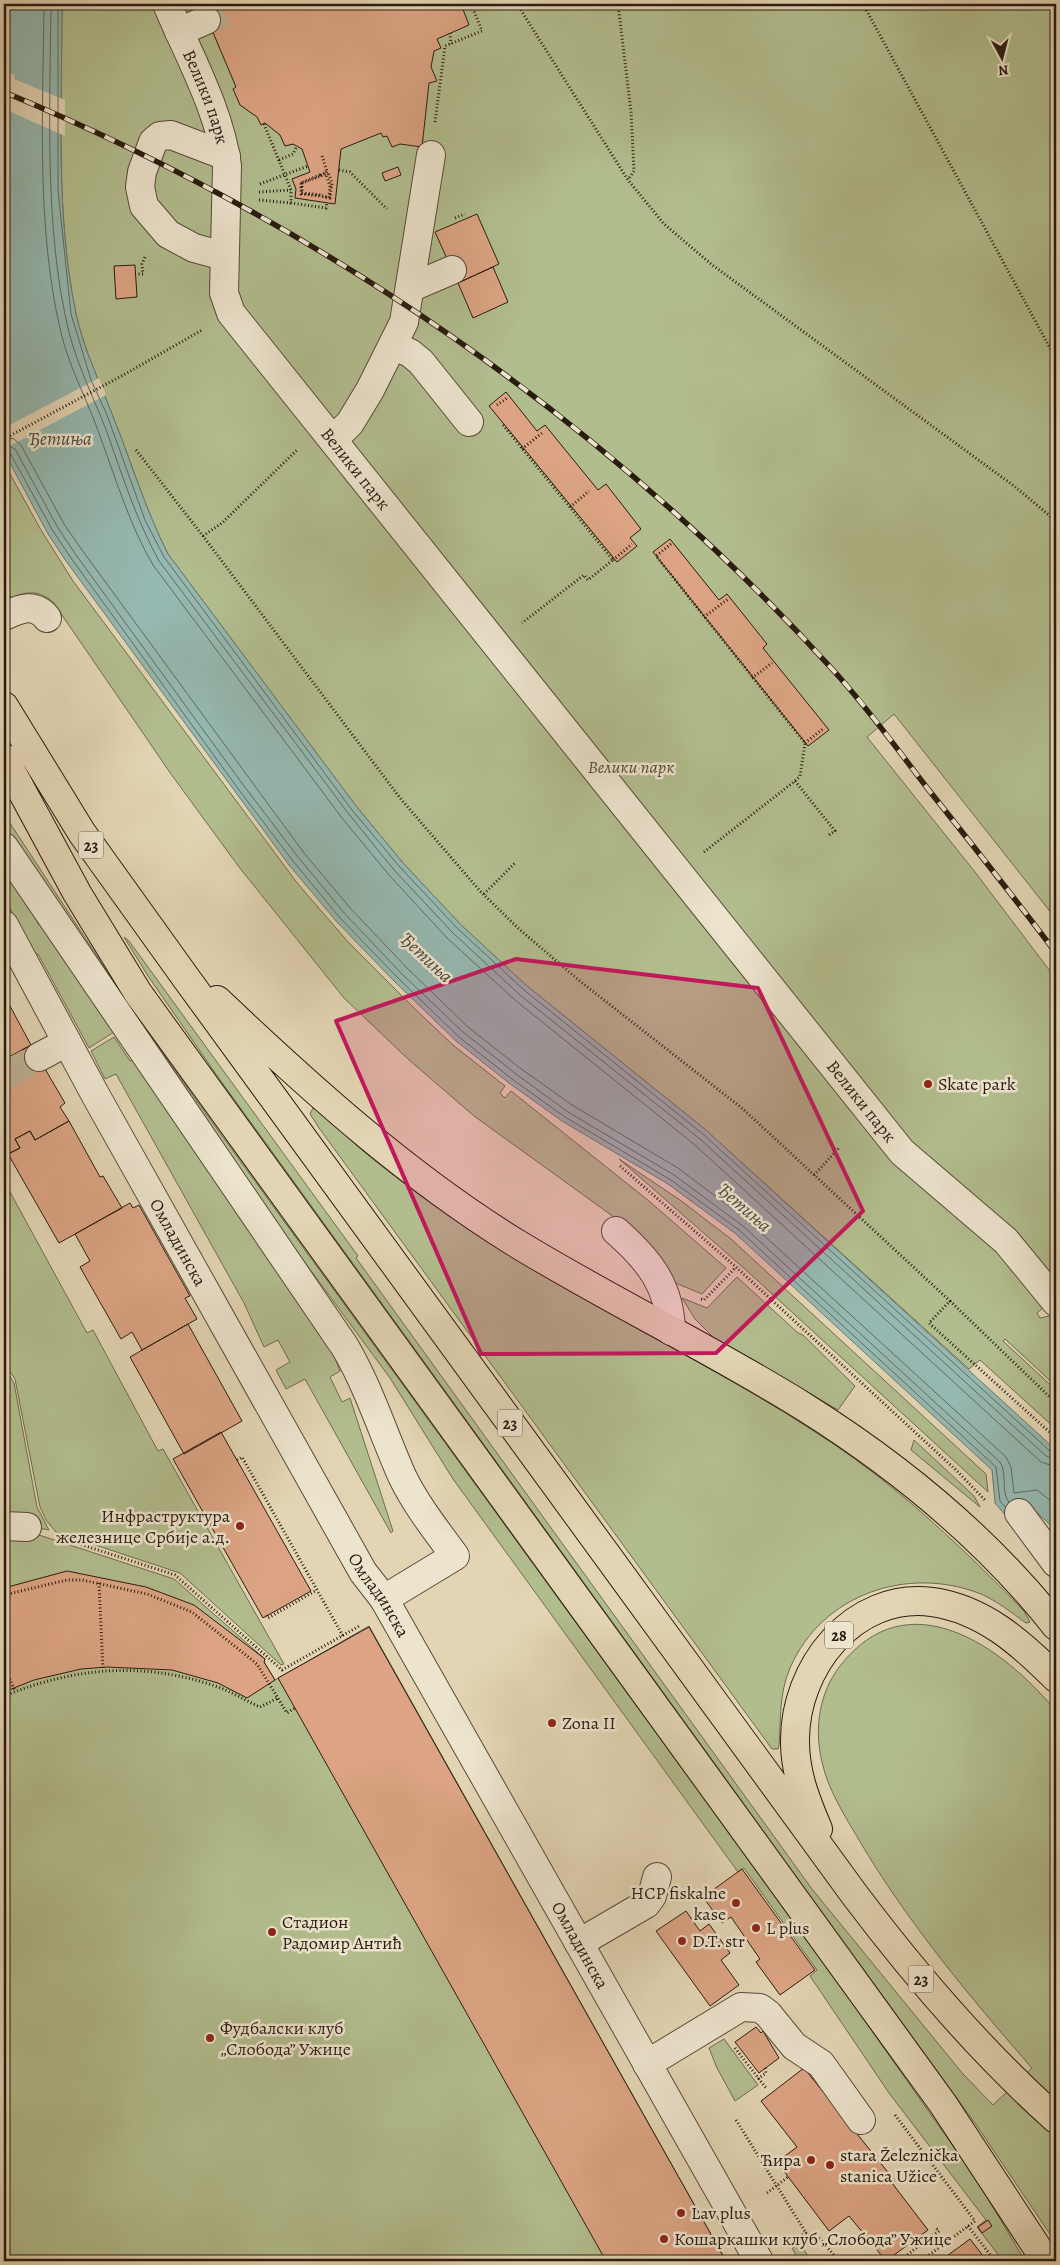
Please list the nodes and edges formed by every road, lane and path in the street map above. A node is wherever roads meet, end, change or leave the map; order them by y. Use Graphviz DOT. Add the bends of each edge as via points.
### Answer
graph roads {
  1 [pos="167,4"];
  2 [pos="471,4"];
  3 [pos="517,4"];
  4 [pos="618,4"];
  5 [pos="863,4"];
  6 [pos="206,20"];
  7 [pos="179,32"];
  8 [pos="450,34"];
  9 [pos="451,44"];
  10 [pos="436,120"];
  11 [pos="264,124"];
  12 [pos="297,146"];
  13 [pos="431,155"];
  14 [pos="226,156"];
  15 [pos="322,156"];
  16 [pos="279,160"];
  17 [pos="308,166"];
  18 [pos="339,170"];
  19 [pos="285,175"];
  20 [pos="628,180"];
  21 [pos="259,184"];
  22 [pos="291,190"];
  23 [pos="260,192"];
  24 [pos="323,195"];
  25 [pos="261,200"];
  26 [pos="328,202"];
  27 [pos="291,203"];
  28 [pos="389,211"];
  29 [pos="465,214"];
  30 [pos="460,216"];
  31 [pos="224,256"];
  32 [pos="142,264"];
  33 [pos="452,270"];
  34 [pos="135,274"];
  35 [pos="410,288"];
  36 [pos="231,313"];
  37 [pos="394,346"];
  38 [pos="1056,359"];
  39 [pos="497,418"];
  40 [pos="469,422"];
  41 [pos="542,433"];
  42 [pos="4,439"];
  43 [pos="333,440"];
  44 [pos="301,445"];
  45 [pos="522,449"];
  46 [pos="136,450"];
  47 [pos="589,491"];
  48 [pos="570,507"];
  49 [pos="1056,520"];
  50 [pos="203,536"];
  51 [pos="632,544"];
  52 [pos="671,544"];
  53 [pos="613,560"];
  54 [pos="728,599"];
  55 [pos="4,616"];
  56 [pos="704,617"];
  57 [pos="47,618"];
  58 [pos="520,625"];
  59 [pos="772,663"];
  60 [pos="752,678"];
  61 [pos="4,706"];
  62 [pos="824,728"];
  63 [pos="805,743"];
  64 [pos="4,758"];
  65 [pos="795,781"];
  66 [pos="830,835"];
  67 [pos="4,846"];
  68 [pos="702,853"];
  69 [pos="515,863"];
  70 [pos="484,894"];
  71 [pos="4,925"];
  72 [pos="186,978"];
  73 [pos="67,1042"];
  74 [pos="39,1058"];
  75 [pos="839,1148"];
  76 [pos="620,1166"];
  77 [pos="814,1175"];
  78 [pos="616,1231"];
  79 [pos="736,1267"];
  80 [pos="707,1297"];
  81 [pos="1055,1300"];
  82 [pos="950,1301"];
  83 [pos="671,1331"];
  84 [pos="1056,1403"];
  85 [pos="1056,1438"];
  86 [pos="237,1460"];
  87 [pos="987,1505"];
  88 [pos="272,1509"];
  89 [pos="267,1512"];
  90 [pos="1018,1513"];
  91 [pos="63,1539"];
  92 [pos="1056,1563"];
  93 [pos="99,1584"];
  94 [pos="317,1590"];
  95 [pos="4,1595"];
  96 [pos="384,1599"];
  97 [pos="267,1615"];
  98 [pos="364,1624"];
  99 [pos="1056,1626"];
  100 [pos="343,1636"];
  101 [pos="4,1666"];
  102 [pos="103,1670"];
  103 [pos="1056,1678"];
  104 [pos="15,1692"];
  105 [pos="4,1696"];
  106 [pos="278,1698"];
  107 [pos="295,1708"];
  108 [pos="835,1867"];
  109 [pos="657,1877"];
  110 [pos="579,1944"];
  111 [pos="730,2041"];
  112 [pos="647,2064"];
  113 [pos="765,2068"];
  114 [pos="758,2079"];
  115 [pos="766,2088"];
  116 [pos="1056,2119"];
  117 [pos="736,2120"];
  118 [pos="861,2120"];
  119 [pos="788,2177"];
  120 [pos="778,2185"];
  121 [pos="766,2193"];
  122 [pos="968,2226"];
  123 [pos="935,2227"];
  124 [pos="806,2232"];
  125 [pos="793,2240"];
  126 [pos="759,2261"];
  127 [pos="839,2261"];
  128 [pos="899,2261"];
  129 [pos="921,2261"];
  130 [pos="995,2261"];
  131 [pos="1046,2261"];
  1 -- 7 [label="street, Велики парк"];
  2 -- 9 [label="path" via="482,31"];
  3 -- 20 [label="path"];
  4 -- 20 [label="path" via="634,161 634,171"];
  5 -- 38 [label="path"];
  6 -- 7 [label="street"];
  7 -- 14 [label="street, Велики парк" via="214,115"];
  8 -- 9 [label="path"];
  9 -- 10 [label="path" via="445,46"];
  11 -- 16 [label="path"];
  12 -- 16 [label="path" via="293,154"];
  13 -- 35 [label="street"];
  14 -- 31 [label="street, Велики парк"];
  14 -- 31 [label="street" via="171,135 160,136 153,142 140,187 144,206 168,234 194,248"];
  15 -- 24 [label="path, bridge" via="327,171 299,182 300,194 330,198 332,183 328,172 300,183 301,194 329,197 326,174 302,183 302,193"];
  16 -- 19 [label="path"];
  17 -- 19 [label="path"];
  18 -- 28 [label="path" via="350,172"];
  19 -- 21 [label="path"];
  19 -- 22 [label="path"];
  20 -- 49 [label="path" via="664,224 711,264"];
  22 -- 23 [label="path"];
  22 -- 27 [label="path"];
  25 -- 27 [label="path"];
  26 -- 27 [label="path" via="326,208"];
  29 -- 30 [label="path"];
  31 -- 36 [label="street, Велики парк" via="224,293"];
  32 -- 34 [label="path" via="142,274"];
  33 -- 35 [label="street"];
  35 -- 37 [label="street" via="404,322"];
  36 -- 42 [label="path"];
  36 -- 43 [label="street, Велики парк"];
  37 -- 40 [label="street" via="421,362"];
  37 -- 43 [label="street" via="350,423"];
  39 -- 45 [label="path"];
  41 -- 45 [label="path"];
  43 -- 81 [label="street, Велики парк" via="902,1152 1006,1241"];
  44 -- 50 [label="path" via="222,523"];
  45 -- 48 [label="path"];
  46 -- 50 [label="path"];
  47 -- 48 [label="path"];
  48 -- 53 [label="path"];
  50 -- 70 [label="path" via="394,791"];
  51 -- 53 [label="path"];
  52 -- 56 [label="path" via="656,556"];
  53 -- 58 [label="path" via="588,580 584,575"];
  54 -- 56 [label="path"];
  55 -- 57 [label="street" via="34,608"];
  56 -- 60 [label="path"];
  59 -- 60 [label="path"];
  60 -- 63 [label="path"];
  61 -- 72 [label="main road, 23" via="82,833"];
  62 -- 63 [label="path"];
  63 -- 65 [label="path" via="800,776"];
  64 -- 131 [label="main road" via="77,892 138,993 943,2104"];
  65 -- 66 [label="path" via="835,831"];
  65 -- 68 [label="path"];
  67 -- 96 [label="street" via="345,1347 368,1390 413,1497 455,1556"];
  69 -- 70 [label="path"];
  70 -- 77 [label="path" via="581,982 743,1109"];
  71 -- 73 [label="street, Омладинска"];
  72 -- 83 [label="main road" via="213,996 338,1111 440,1190 515,1242"];
  72 -- 108 [label="main road, 23"];
  73 -- 74 [label="street"];
  73 -- 96 [label="street, Омладинска" via="363,1572"];
  75 -- 77 [label="path"];
  76 -- 79 [label="path"];
  77 -- 82 [label="path"];
  78 -- 83 [label="street" via="655,1273 669,1303"];
  79 -- 80 [label="path"];
  79 -- 87 [label="path" via="958,1471 983,1495"];
  82 -- 84 [label="path"];
  82 -- 85 [label="path" via="929,1323"];
  83 -- 99 [label="main road" via="799,1404 878,1458 989,1551"];
  86 -- 88 [label="path" via="242,1457"];
  88 -- 89 [label="path"];
  88 -- 94 [label="path"];
  90 -- 92 [label="street"];
  91 -- 100 [label="path" via="175,1575 282,1670"];
  93 -- 95 [label="path" via="67,1580"];
  93 -- 102 [label="path"];
  93 -- 106 [label="path" via="147,1594 192,1612 257,1664"];
  94 -- 97 [label="path" via="268,1618"];
  94 -- 100 [label="path"];
  96 -- 110 [label="street, Омладинска"];
  98 -- 100 [label="path"];
  101 -- 104 [label="path"];
  102 -- 104 [label="path" via="35,1683"];
  102 -- 106 [label="path" via="172,1674 214,1685 260,1707"];
  103 -- 108 [label="main road, 28" via="995,1625 953,1607 913,1601 894,1603 860,1618 843,1630 823,1653 806,1682 795,1740 800,1782"];
  104 -- 105 [label="path"];
  106 -- 107 [label="path" via="287,1713"];
  108 -- 116 [label="main road, 23" via="881,1931 927,1985 1016,2083"];
  109 -- 110 [label="street" via="652,1896 646,1904"];
  110 -- 112 [label="street, Омладинска"];
  111 -- 114 [label="path"];
  112 -- 118 [label="street" via="741,2007 760,2008 794,2046 821,2064"];
  112 -- 126 [label="street, Омладинска"];
  113 -- 114 [label="path" via="766,2072"];
  114 -- 115 [label="path"];
  117 -- 120 [label="path"];
  118 -- 122 [label="path" via="881,2107 888,2107 975,2221"];
  119 -- 120 [label="path"];
  120 -- 121 [label="path"];
  120 -- 124 [label="path"];
  122 -- 129 [label="path"];
  122 -- 130 [label="path"];
  123 -- 128 [label="path" via="939,2232"];
  124 -- 125 [label="path"];
  124 -- 127 [label="path" via="820,2239"];
}
